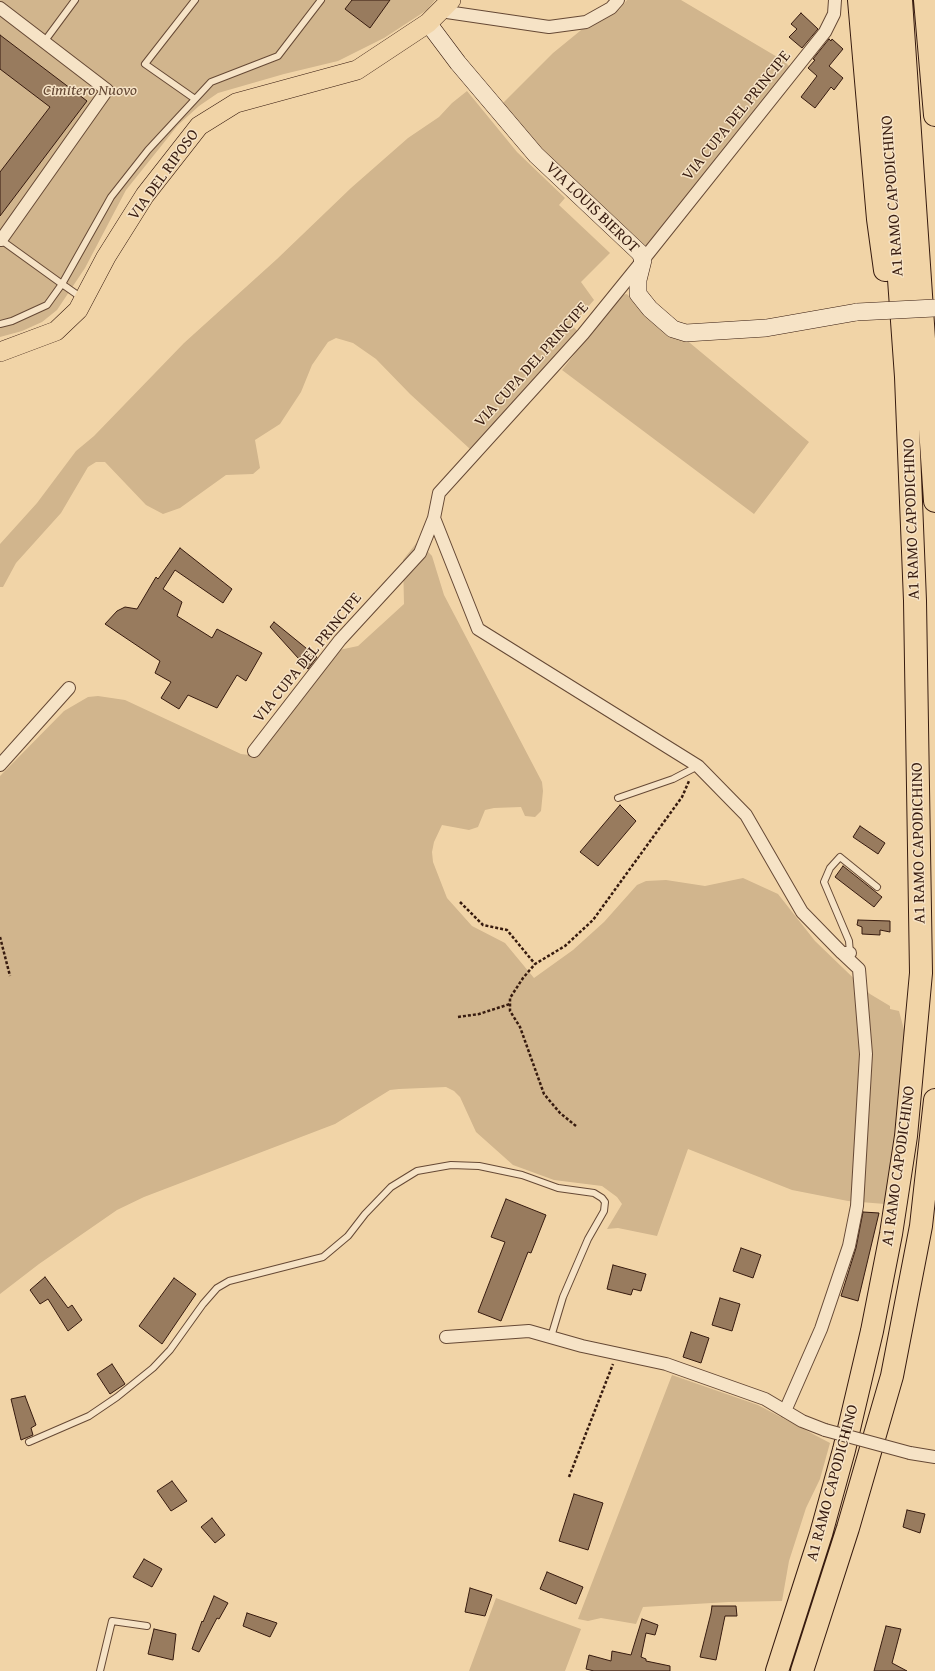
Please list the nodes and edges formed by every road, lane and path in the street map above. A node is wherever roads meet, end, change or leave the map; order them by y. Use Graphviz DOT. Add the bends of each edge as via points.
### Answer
graph roads {
  1 [pos="76,0"];
  2 [pos="195,0"];
  3 [pos="321,0"];
  4 [pos="618,0"];
  5 [pos="836,0"];
  6 [pos="859,0"];
  7 [pos="879,0"];
  8 [pos="901,0"];
  9 [pos="925,0"];
  10 [pos="0,8"];
  11 [pos="440,12"];
  12 [pos="44,42"];
  13 [pos="195,99"];
  14 [pos="935,115"];
  15 [pos="0,241"];
  16 [pos="643,260"];
  17 [pos="62,284"];
  18 [pos="84,300"];
  19 [pos="935,308"];
  20 [pos="0,324"];
  21 [pos="0,352"];
  22 [pos="906,378"];
  23 [pos="934,451"];
  24 [pos="935,501"];
  25 [pos="434,518"];
  26 [pos="69,688"];
  27 [pos="254,751"];
  28 [pos="0,765"];
  29 [pos="698,766"];
  30 [pos="618,798"];
  31 [pos="877,887"];
  32 [pos="460,902"];
  33 [pos="0,937"];
  34 [pos="846,953"];
  35 [pos="535,964"];
  36 [pos="10,976"];
  37 [pos="510,1004"];
  38 [pos="458,1017"];
  39 [pos="935,1100"];
  40 [pos="576,1126"];
  41 [pos="551,1336"];
  42 [pos="446,1337"];
  43 [pos="619,1354"];
  44 [pos="785,1411"];
  45 [pos="29,1442"];
  46 [pos="935,1457"];
  47 [pos="569,1477"];
  48 [pos="147,1626"];
  49 [pos="803,1670"];
  50 [pos="100,1671"];
  51 [pos="777,1671"];
  1 -- 12 [label="lane"];
  2 -- 13 [label="lane" via="145,64"];
  3 -- 13 [label="lane" via="278,56 211,82"];
  4 -- 11 [label="street" via="611,8 586,22 549,27"];
  5 -- 16 [label="street, VIA CUPA DEL PRINCIPE" via="834,14 825,32"];
  6 -- 22 [label="highway" via="878,219 894,332"];
  7 -- 22 [label="highway, A1 RAMO CAPODICHINO"];
  8 -- 23 [label="highway, A1 RAMO CAPODICHINO"];
  9 -- 14 [label="highway"];
  10 -- 12 [label="street"];
  11 -- 16 [label="street, VIA LOUIS BIEROT" via="458,63 536,155 640,253"];
  11 -- 18 [label="main road, VIA DEL RIPOSO" via="357,70 236,103 199,126 145,195 106,258"];
  12 -- 15 [label="street" via="107,90"];
  13 -- 17 [label="lane" via="148,150 111,197"];
  15 -- 17 [label="lane"];
  16 -- 19 [label="street, VIA LOUIS BIEROT, bridge" via="638,280 638,294 650,309 673,329 686,333 766,328 857,312"];
  16 -- 25 [label="street, VIA CUPA DEL PRINCIPE" via="583,334 439,493"];
  17 -- 18 [label="lane"];
  17 -- 20 [label="lane" via="47,305"];
  18 -- 21 [label="main road, VIA DEL RIPOSO" via="78,310 56,330"];
  22 -- 51 [label="highway, A1 RAMO CAPODICHINO" via="915,601 921,887 921,973 906,1136 891,1234 872,1331 846,1442 821,1534"];
  23 -- 24 [label="highway, A1 RAMO CAPODICHINO"];
  25 -- 27 [label="street, VIA CUPA DEL PRINCIPE" via="420,553 340,640"];
  25 -- 29 [label="street" via="478,629"];
  26 -- 28 [label="street"];
  29 -- 30 [label="lane" via="673,779"];
  29 -- 34 [label="street" via="746,815 802,912"];
  29 -- 35 [label="path" via="682,798 593,920 566,946"];
  31 -- 34 [label="lane" via="840,857 830,868 824,882 849,941"];
  32 -- 35 [label="path" via="483,925 507,930"];
  33 -- 36 [label="path"];
  34 -- 44 [label="street" via="859,969 866,1054 857,1206 849,1246 821,1329"];
  35 -- 37 [label="path" via="510,998"];
  37 -- 38 [label="path" via="479,1014"];
  37 -- 40 [label="path" via="510,1011 520,1027 544,1094 560,1113"];
  39 -- 49 [label="highway, A1 RAMO CAPODICHINO" via="922,1226 892,1376"];
  41 -- 42 [label="street" via="529,1331"];
  41 -- 43 [label="street"];
  41 -- 45 [label="lane" via="563,1297 588,1239 604,1211 605,1202 599,1194 558,1188 522,1175 479,1166 451,1165 417,1172 391,1187 348,1236 323,1257 229,1281 217,1288 170,1350 153,1368 89,1416"];
  43 -- 44 [label="street" via="666,1364 765,1399"];
  43 -- 47 [label="path"];
  44 -- 46 [label="street, bridge" via="825,1430 910,1453"];
  48 -- 50 [label="lane" via="112,1621"];
}
